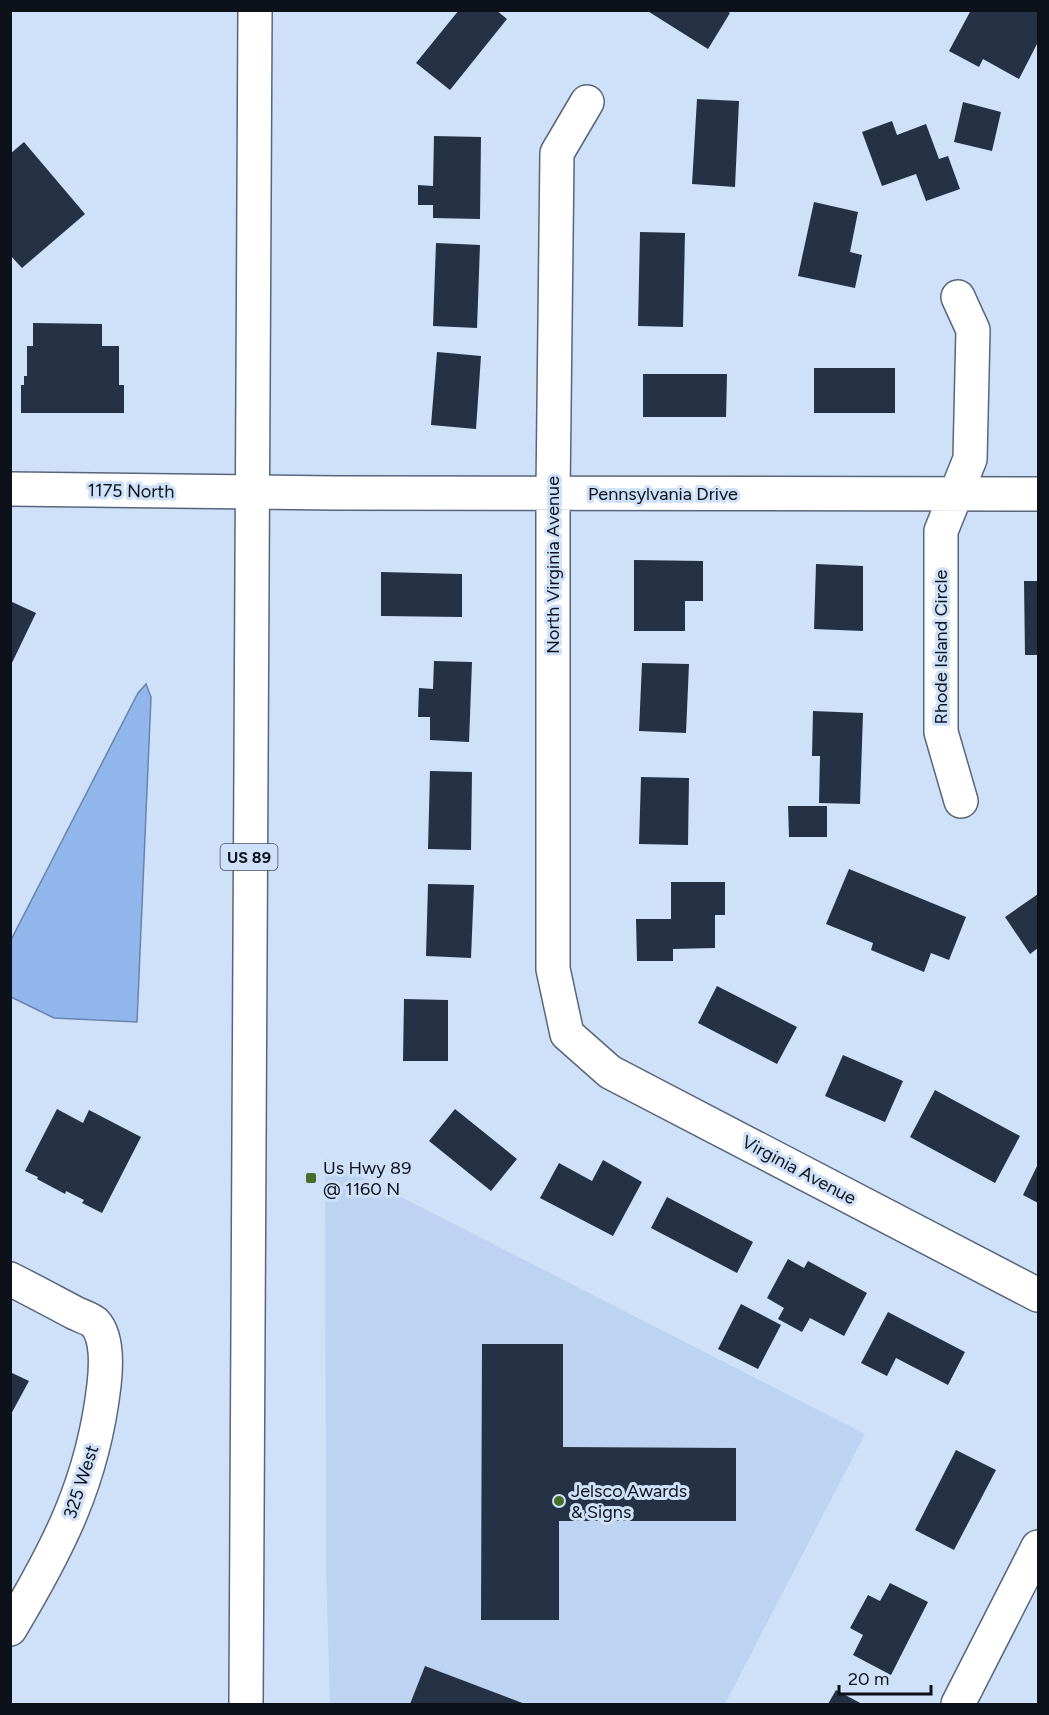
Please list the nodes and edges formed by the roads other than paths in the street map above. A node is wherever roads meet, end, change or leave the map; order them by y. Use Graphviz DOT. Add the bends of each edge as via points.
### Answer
graph roads {
  1 [pos="255,10"];
  2 [pos="587,102"];
  3 [pos="958,297"];
  4 [pos="10,489"];
  5 [pos="251,493"];
  6 [pos="553,493"];
  7 [pos="956,494"];
  8 [pos="1038,494"];
  9 [pos="961,801"];
  10 [pos="567,1034"];
  11 [pos="10,1279"];
  12 [pos="1038,1295"];
  13 [pos="1038,1547"];
  14 [pos="10,1629"];
  15 [pos="246,1704"];
  16 [pos="958,1704"];
  1 -- 5 [label="street, US 89"];
  2 -- 6 [label="street, North Virginia Avenue" via="557,153"];
  3 -- 7 [label="street, Rhode Island Circle" via="973,330 970,459"];
  4 -- 5 [label="street, 1175 North"];
  5 -- 6 [label="street, Pennsylvania Drive"];
  5 -- 15 [label="street, US 89"];
  6 -- 7 [label="street, Pennsylvania Drive"];
  6 -- 10 [label="street, North Virginia Avenue" via="553,969"];
  7 -- 8 [label="street, Pennsylvania Drive"];
  7 -- 9 [label="street, Rhode Island Circle" via="941,531 941,732"];
  10 -- 12 [label="street, Virginia Avenue" via="610,1072"];
  11 -- 14 [label="street, 325 West" via="95,1323 105,1344 106,1367 99,1423 83,1483 64,1533"];
  13 -- 16 [label="street"];
}
